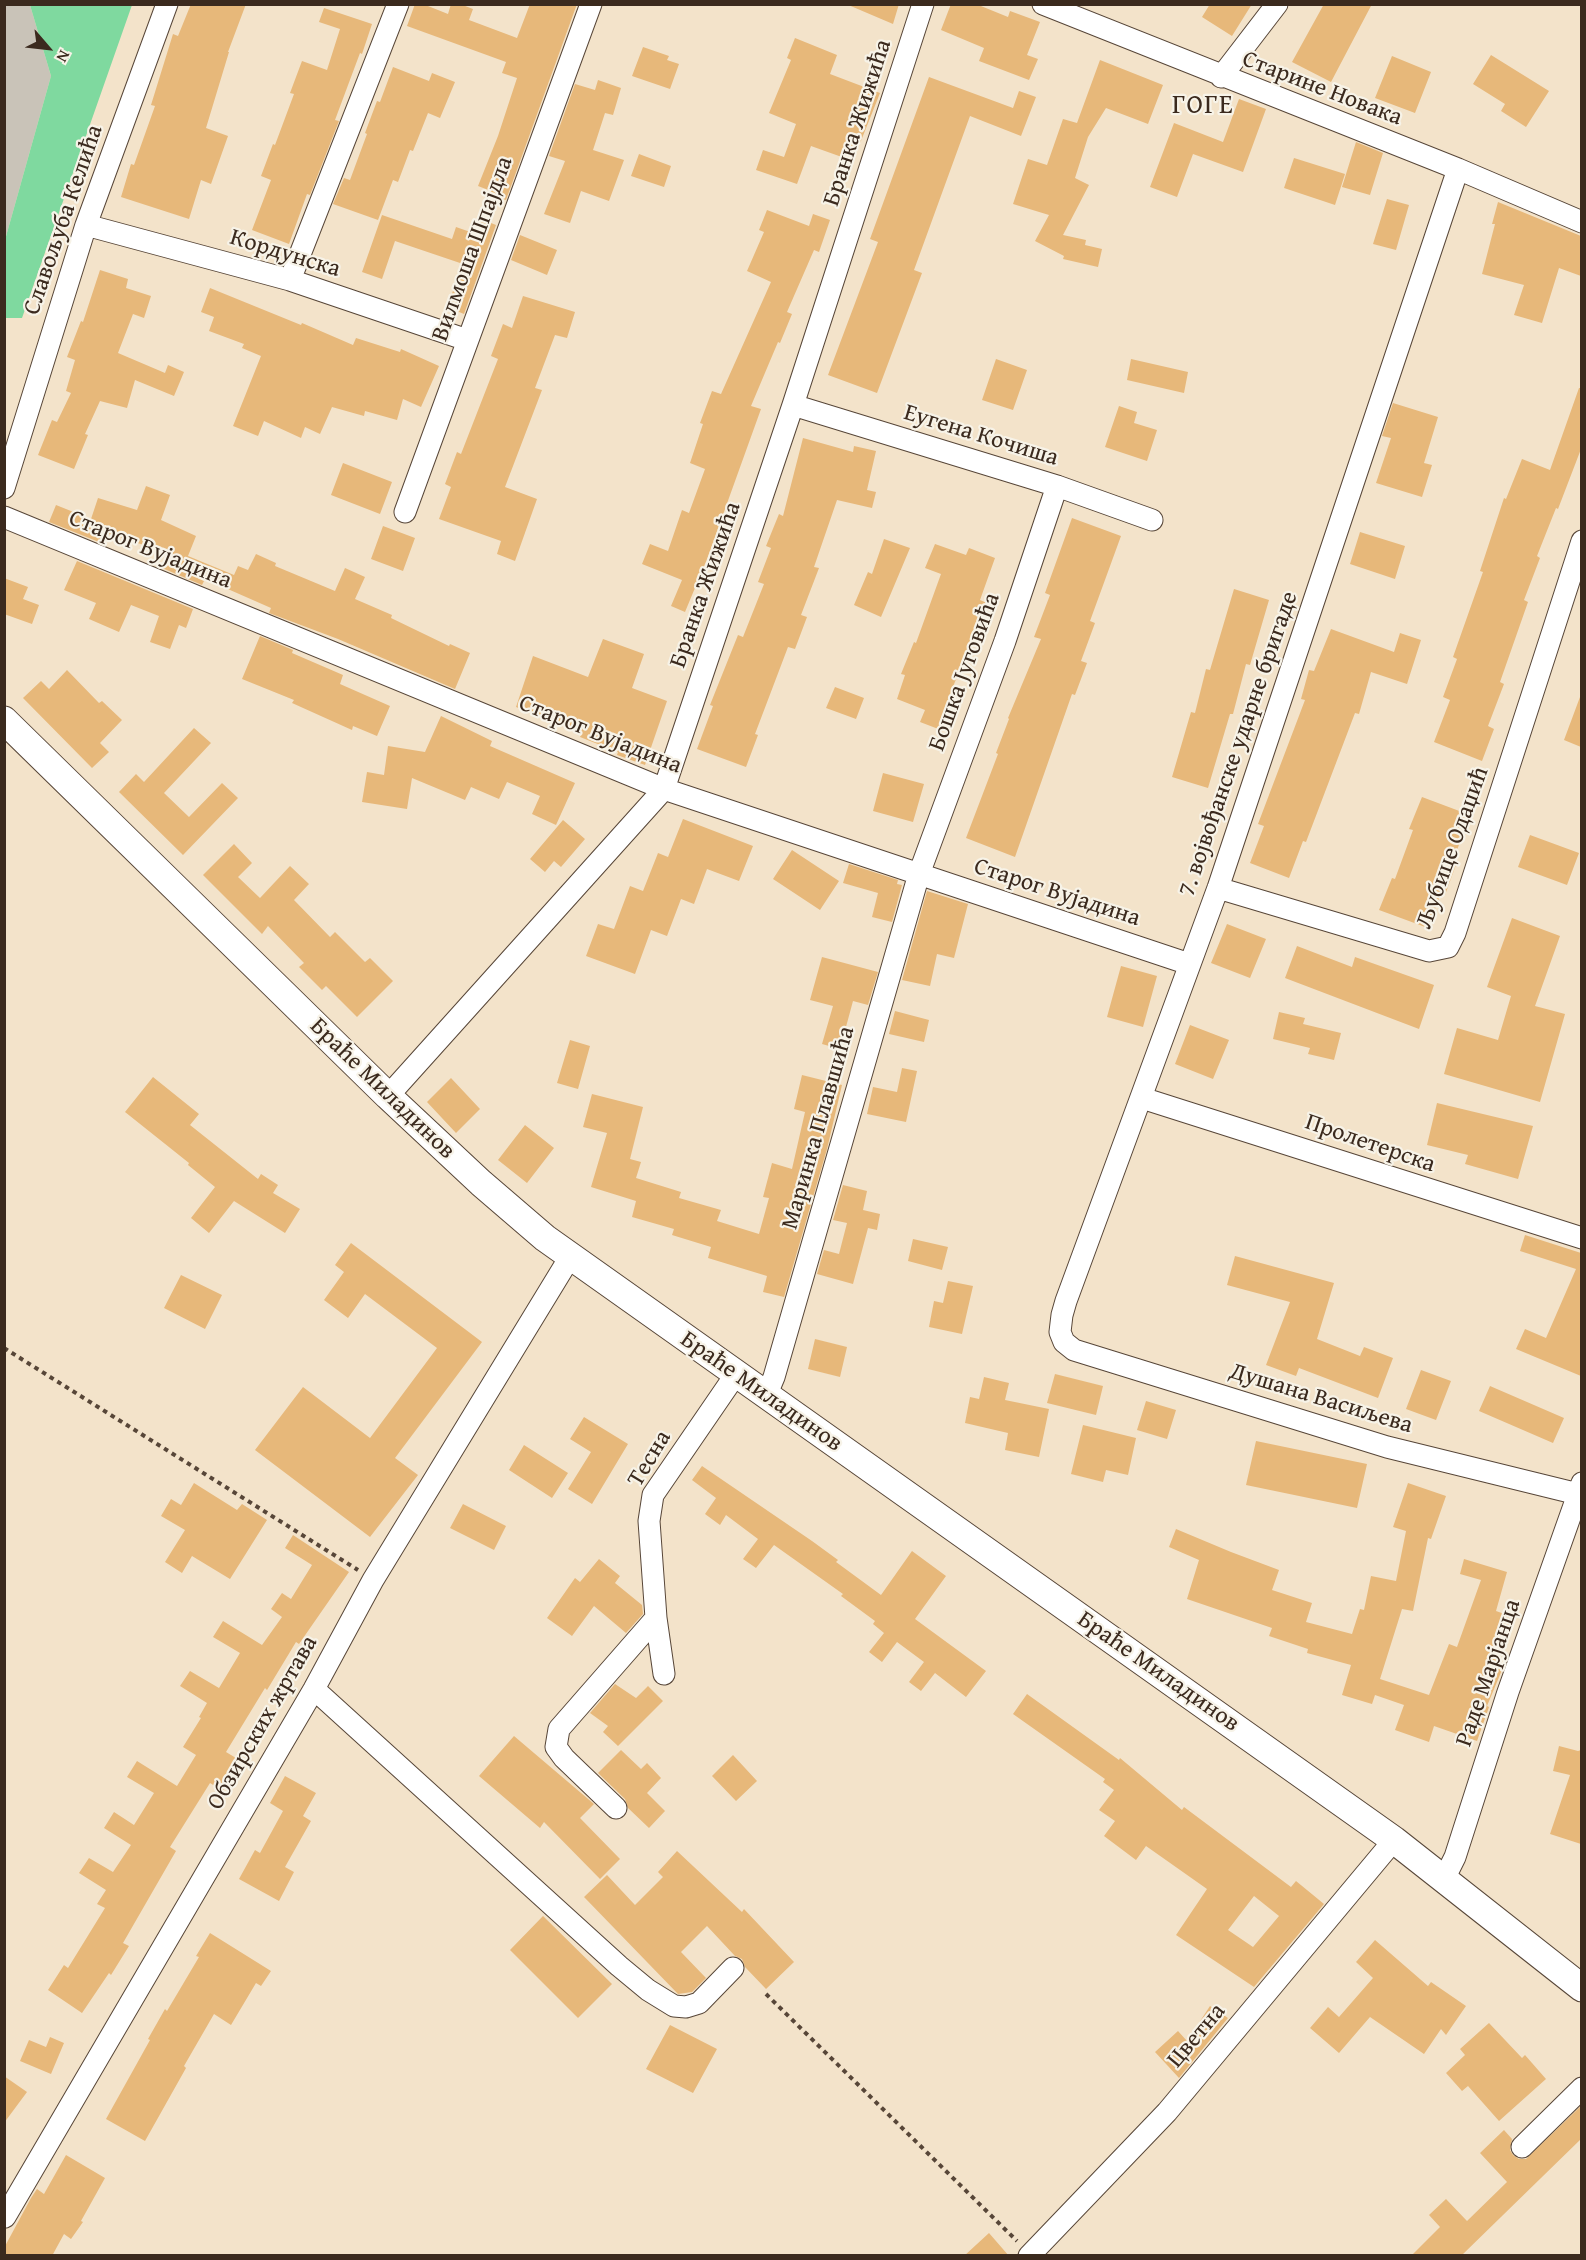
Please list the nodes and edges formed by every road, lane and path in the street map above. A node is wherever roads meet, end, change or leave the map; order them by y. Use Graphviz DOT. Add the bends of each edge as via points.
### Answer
graph roads {
  1 [pos="167,4"];
  2 [pos="398,4"];
  3 [pos="591,4"];
  4 [pos="923,4"];
  5 [pos="1043,4"];
  6 [pos="1277,4"];
  7 [pos="1221,77"];
  8 [pos="1458,169"];
  9 [pos="1581,222"];
  10 [pos="86,225"];
  11 [pos="290,280"];
  12 [pos="467,340"];
  13 [pos="793,405"];
  14 [pos="1057,486"];
  15 [pos="4,488"];
  16 [pos="405,512"];
  17 [pos="4,517"];
  18 [pos="1152,520"];
  19 [pos="1581,541"];
  20 [pos="4,720"];
  21 [pos="664,789"];
  22 [pos="919,874"];
  23 [pos="1218,888"];
  24 [pos="1189,964"];
  25 [pos="388,1096"];
  26 [pos="1142,1098"];
  27 [pos="1581,1238"];
  28 [pos="570,1257"];
  29 [pos="1060,1332"];
  30 [pos="4,1348"];
  31 [pos="736,1374"];
  32 [pos="766,1396"];
  33 [pos="1580,1489"];
  34 [pos="374,1580"];
  35 [pos="656,1618"];
  36 [pos="664,1674"];
  37 [pos="314,1689"];
  38 [pos="616,1808"];
  39 [pos="1394,1840"];
  40 [pos="1444,1879"];
  41 [pos="733,1968"];
  42 [pos="1581,1988"];
  43 [pos="766,1994"];
  44 [pos="1581,2088"];
  45 [pos="1522,2147"];
  46 [pos="5,2217"];
  47 [pos="1030,2255"];
  1 -- 10 [label="street, Славољуба Келића"];
  2 -- 11 [label="street"];
  3 -- 12 [label="street, Вилмоша Шпајдла"];
  4 -- 13 [label="street, Бранка Жижића"];
  5 -- 7 [label="street, Старине Новака"];
  6 -- 7 [label="street"];
  7 -- 8 [label="street, Старине Новака"];
  8 -- 9 [label="street, Старине Новака"];
  8 -- 23 [label="street, 7. војвођанске ударне бригаде"];
  10 -- 11 [label="street, Кордунска"];
  10 -- 15 [label="street, Славољуба Келића"];
  11 -- 12 [label="street, Кордунска"];
  12 -- 16 [label="street, Вилмоша Шпајдла"];
  13 -- 14 [label="street, Еугена Кочиша"];
  13 -- 21 [label="street, Бранка Жижића"];
  14 -- 18 [label="street, Еугена Кочиша"];
  14 -- 22 [label="street, Бошка Југовића"];
  17 -- 21 [label="street, Старог Вујадина"];
  19 -- 23 [label="street, Љубице Одаџић" via="1448,947 1429,951"];
  20 -- 25 [label="main road, Браће Миладинов"];
  21 -- 22 [label="street, Старог Вујадина"];
  21 -- 25 [label="street, Бранка Жижића"];
  22 -- 24 [label="street, Старог Вујадина"];
  22 -- 32 [label="street, Маринка Плавшића"];
  23 -- 24 [label="street, 7. војвођанске ударне бригаде"];
  24 -- 26 [label="street, 7. војвођанске ударне бригаде"];
  25 -- 28 [label="main road, Браће Миладинов" via="481,1183"];
  26 -- 27 [label="street, Пролетерска"];
  26 -- 29 [label="street, 7. војвођанске ударне бригаде" via="1066,1301"];
  28 -- 31 [label="main road, Браће Миладинов"];
  28 -- 34 [label="street, Обзирских жртава"];
  29 -- 33 [label="street, Душана Васиљева" via="1074,1350 1387,1447"];
  30 -- 34 [label="path"];
  31 -- 32 [label="main road, Браће Миладинов"];
  31 -- 35 [label="street, Тесна" via="652,1495 649,1521"];
  32 -- 39 [label="main road, Браће Миладинов"];
  33 -- 40 [label="street, Раде Марјанца" via="1455,1857"];
  34 -- 37 [label="street, Обзирских жртава"];
  35 -- 36 [label="street, Тесна"];
  35 -- 38 [label="street" via="559,1729 556,1747"];
  37 -- 41 [label="street" via="648,1990 674,2006 686,2007 699,2003"];
  37 -- 46 [label="street, Обзирских жртава"];
  39 -- 40 [label="main road, Браће Миладинов"];
  39 -- 47 [label="street, Цветна" via="1167,2112"];
  40 -- 42 [label="main road, Браће Миладинов"];
  43 -- 47 [label="path"];
  44 -- 45 [label="street"];
}
